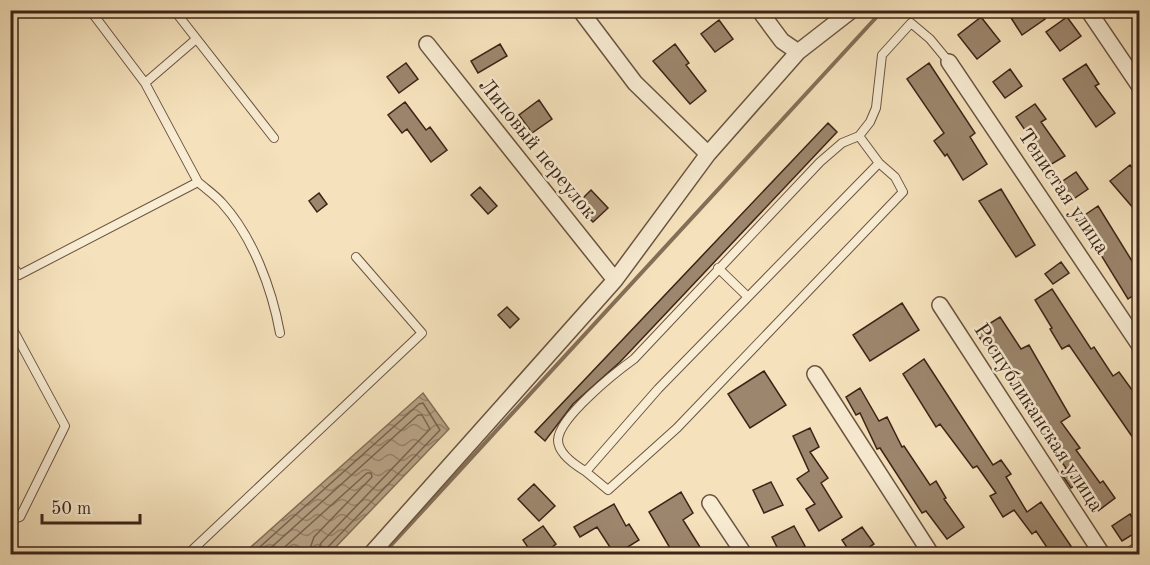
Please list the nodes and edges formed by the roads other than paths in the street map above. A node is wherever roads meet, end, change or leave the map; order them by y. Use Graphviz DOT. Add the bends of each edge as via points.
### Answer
graph roads {
  1 [pos="90,10"];
  2 [pos="174,10"];
  3 [pos="580,10"];
  4 [pos="759,10"];
  5 [pos="852,10"];
  6 [pos="1088,10"];
  7 [pos="195,40"];
  8 [pos="427,44"];
  9 [pos="798,52"];
  10 [pos="949,62"];
  11 [pos="145,83"];
  12 [pos="1140,87"];
  13 [pos="859,136"];
  14 [pos="274,138"];
  15 [pos="708,154"];
  16 [pos="879,163"];
  17 [pos="198,182"];
  18 [pos="357,257"];
  19 [pos="10,262"];
  20 [pos="718,268"];
  21 [pos="615,280"];
  22 [pos="748,297"];
  23 [pos="940,305"];
  24 [pos="10,324"];
  25 [pos="280,333"];
  26 [pos="1140,346"];
  27 [pos="815,374"];
  28 [pos="585,471"];
  29 [pos="710,502"];
  30 [pos="10,520"];
  31 [pos="1140,545"];
  32 [pos="188,555"];
  33 [pos="371,555"];
  34 [pos="744,555"];
  35 [pos="931,555"];
  36 [pos="1102,555"];
  37 [pos="1125,555"];
  1 -- 11 [label="lane"];
  2 -- 7 [label="lane"];
  3 -- 15 [label="street" via="635,83"];
  4 -- 9 [label="street" via="782,41"];
  5 -- 9 [label="street"];
  6 -- 12 [label="street"];
  7 -- 11 [label="lane"];
  7 -- 14 [label="lane"];
  8 -- 21 [label="street, Липовый переулок"];
  9 -- 15 [label="street"];
  10 -- 13 [label="lane" via="911,23 882,55 876,108"];
  10 -- 26 [label="street, Тенистая улица"];
  11 -- 17 [label="lane"];
  13 -- 16 [label="lane"];
  13 -- 20 [label="lane" via="843,143 820,162"];
  15 -- 21 [label="street"];
  16 -- 22 [label="lane"];
  16 -- 28 [label="lane" via="895,177 903,192 802,300 677,428 608,490"];
  17 -- 19 [label="lane" via="19,275"];
  17 -- 25 [label="lane" via="222,203 247,239 275,301"];
  18 -- 32 [label="lane" via="422,333"];
  20 -- 22 [label="lane"];
  20 -- 28 [label="lane" via="634,359 602,382 563,428 559,447"];
  21 -- 33 [label="street"];
  22 -- 28 [label="lane"];
  23 -- 36 [label="street, Республиканская улица"];
  24 -- 30 [label="lane" via="65,426 20,517"];
  27 -- 35 [label="street"];
  29 -- 34 [label="street"];
  31 -- 37 [label="lane"];
}
